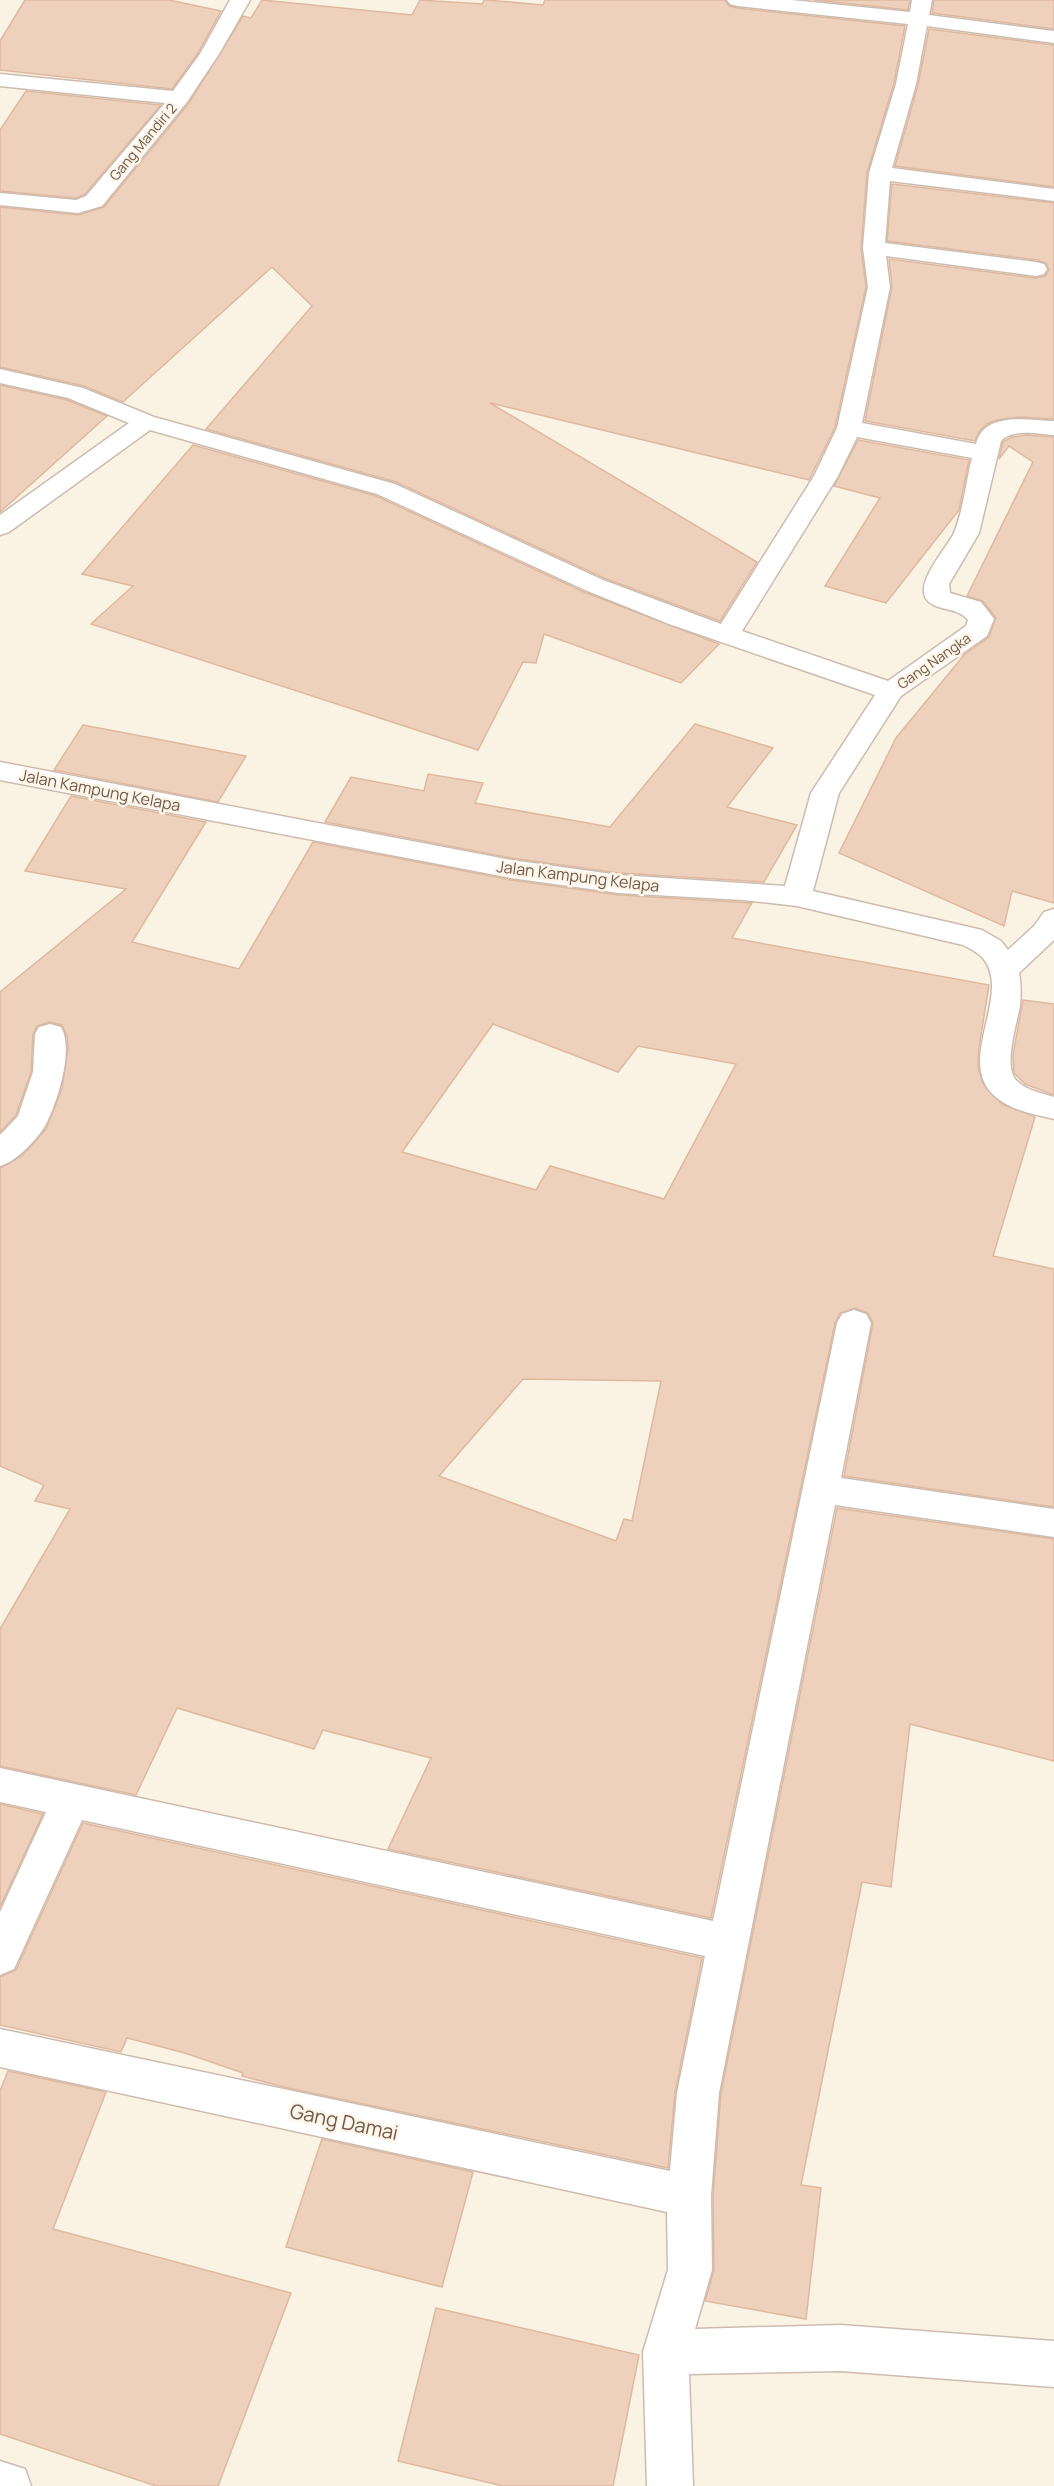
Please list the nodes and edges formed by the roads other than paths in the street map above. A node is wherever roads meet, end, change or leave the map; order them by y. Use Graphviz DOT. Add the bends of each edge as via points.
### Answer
graph roads {
  1 [pos="240,0"];
  2 [pos="737,0"];
  3 [pos="920,9"];
  4 [pos="1054,37"];
  5 [pos="0,80"];
  6 [pos="180,98"];
  7 [pos="880,173"];
  8 [pos="1054,195"];
  9 [pos="0,199"];
  10 [pos="874,248"];
  11 [pos="1036,269"];
  12 [pos="0,376"];
  13 [pos="146,422"];
  14 [pos="849,428"];
  15 [pos="1054,428"];
  16 [pos="984,453"];
  17 [pos="0,527"];
  18 [pos="727,635"];
  19 [pos="891,692"];
  20 [pos="0,771"];
  21 [pos="797,897"];
  22 [pos="1054,919"];
  23 [pos="1005,969"];
  24 [pos="50,1035"];
  25 [pos="1054,1108"];
  26 [pos="0,1155"];
  27 [pos="854,1323"];
  28 [pos="821,1489"];
  29 [pos="1054,1523"];
  30 [pos="0,1785"];
  31 [pos="71,1800"];
  32 [pos="729,1943"];
  33 [pos="0,1956"];
  34 [pos="0,2048"];
  35 [pos="689,2196"];
  36 [pos="666,2352"];
  37 [pos="1054,2364"];
  38 [pos="0,2484"];
  39 [pos="8,2486"];
  40 [pos="670,2486"];
  1 -- 6 [label="street, Gang Mandiri 2" via="218,45"];
  2 -- 3 [label="street"];
  3 -- 4 [label="street"];
  3 -- 7 [label="street" via="906,84"];
  5 -- 6 [label="street"];
  6 -- 9 [label="street, Gang Mandiri 2" via="94,201 78,207"];
  7 -- 8 [label="street"];
  7 -- 10 [label="street"];
  10 -- 11 [label="street"];
  10 -- 14 [label="street" via="877,303"];
  12 -- 13 [label="street" via="75,393"];
  13 -- 17 [label="street"];
  13 -- 18 [label="street" via="386,489 594,585"];
  14 -- 16 [label="street"];
  14 -- 18 [label="street" via="826,476"];
  15 -- 16 [label="street, Gang Nangka" via="998,429"];
  16 -- 19 [label="street, Gang Nangka" via="966,533 936,584 938,597 972,608 981,619 978,630"];
  18 -- 19 [label="street"];
  19 -- 21 [label="street, Gang Nangka" via="825,794"];
  20 -- 21 [label="street, Jalan Kampung Kelapa" via="511,869 619,884"];
  21 -- 23 [label="street, Jalan Kampung Kelapa" via="972,937 995,952"];
  22 -- 23 [label="street"];
  23 -- 25 [label="street" via="1007,988 994,1071 1003,1086 1018,1097"];
  24 -- 26 [label="street" via="50,1072 32,1121"];
  27 -- 28 [label="street"];
  28 -- 29 [label="street"];
  28 -- 32 [label="street"];
  30 -- 31 [label="street"];
  31 -- 32 [label="street"];
  31 -- 33 [label="street"];
  32 -- 35 [label="street" via="698,2093"];
  34 -- 35 [label="street, Gang Damai"];
  35 -- 36 [label="street" via="690,2270"];
  36 -- 37 [label="street" via="841,2348"];
  36 -- 40 [label="street"];
  38 -- 39 [label="street"];
}
